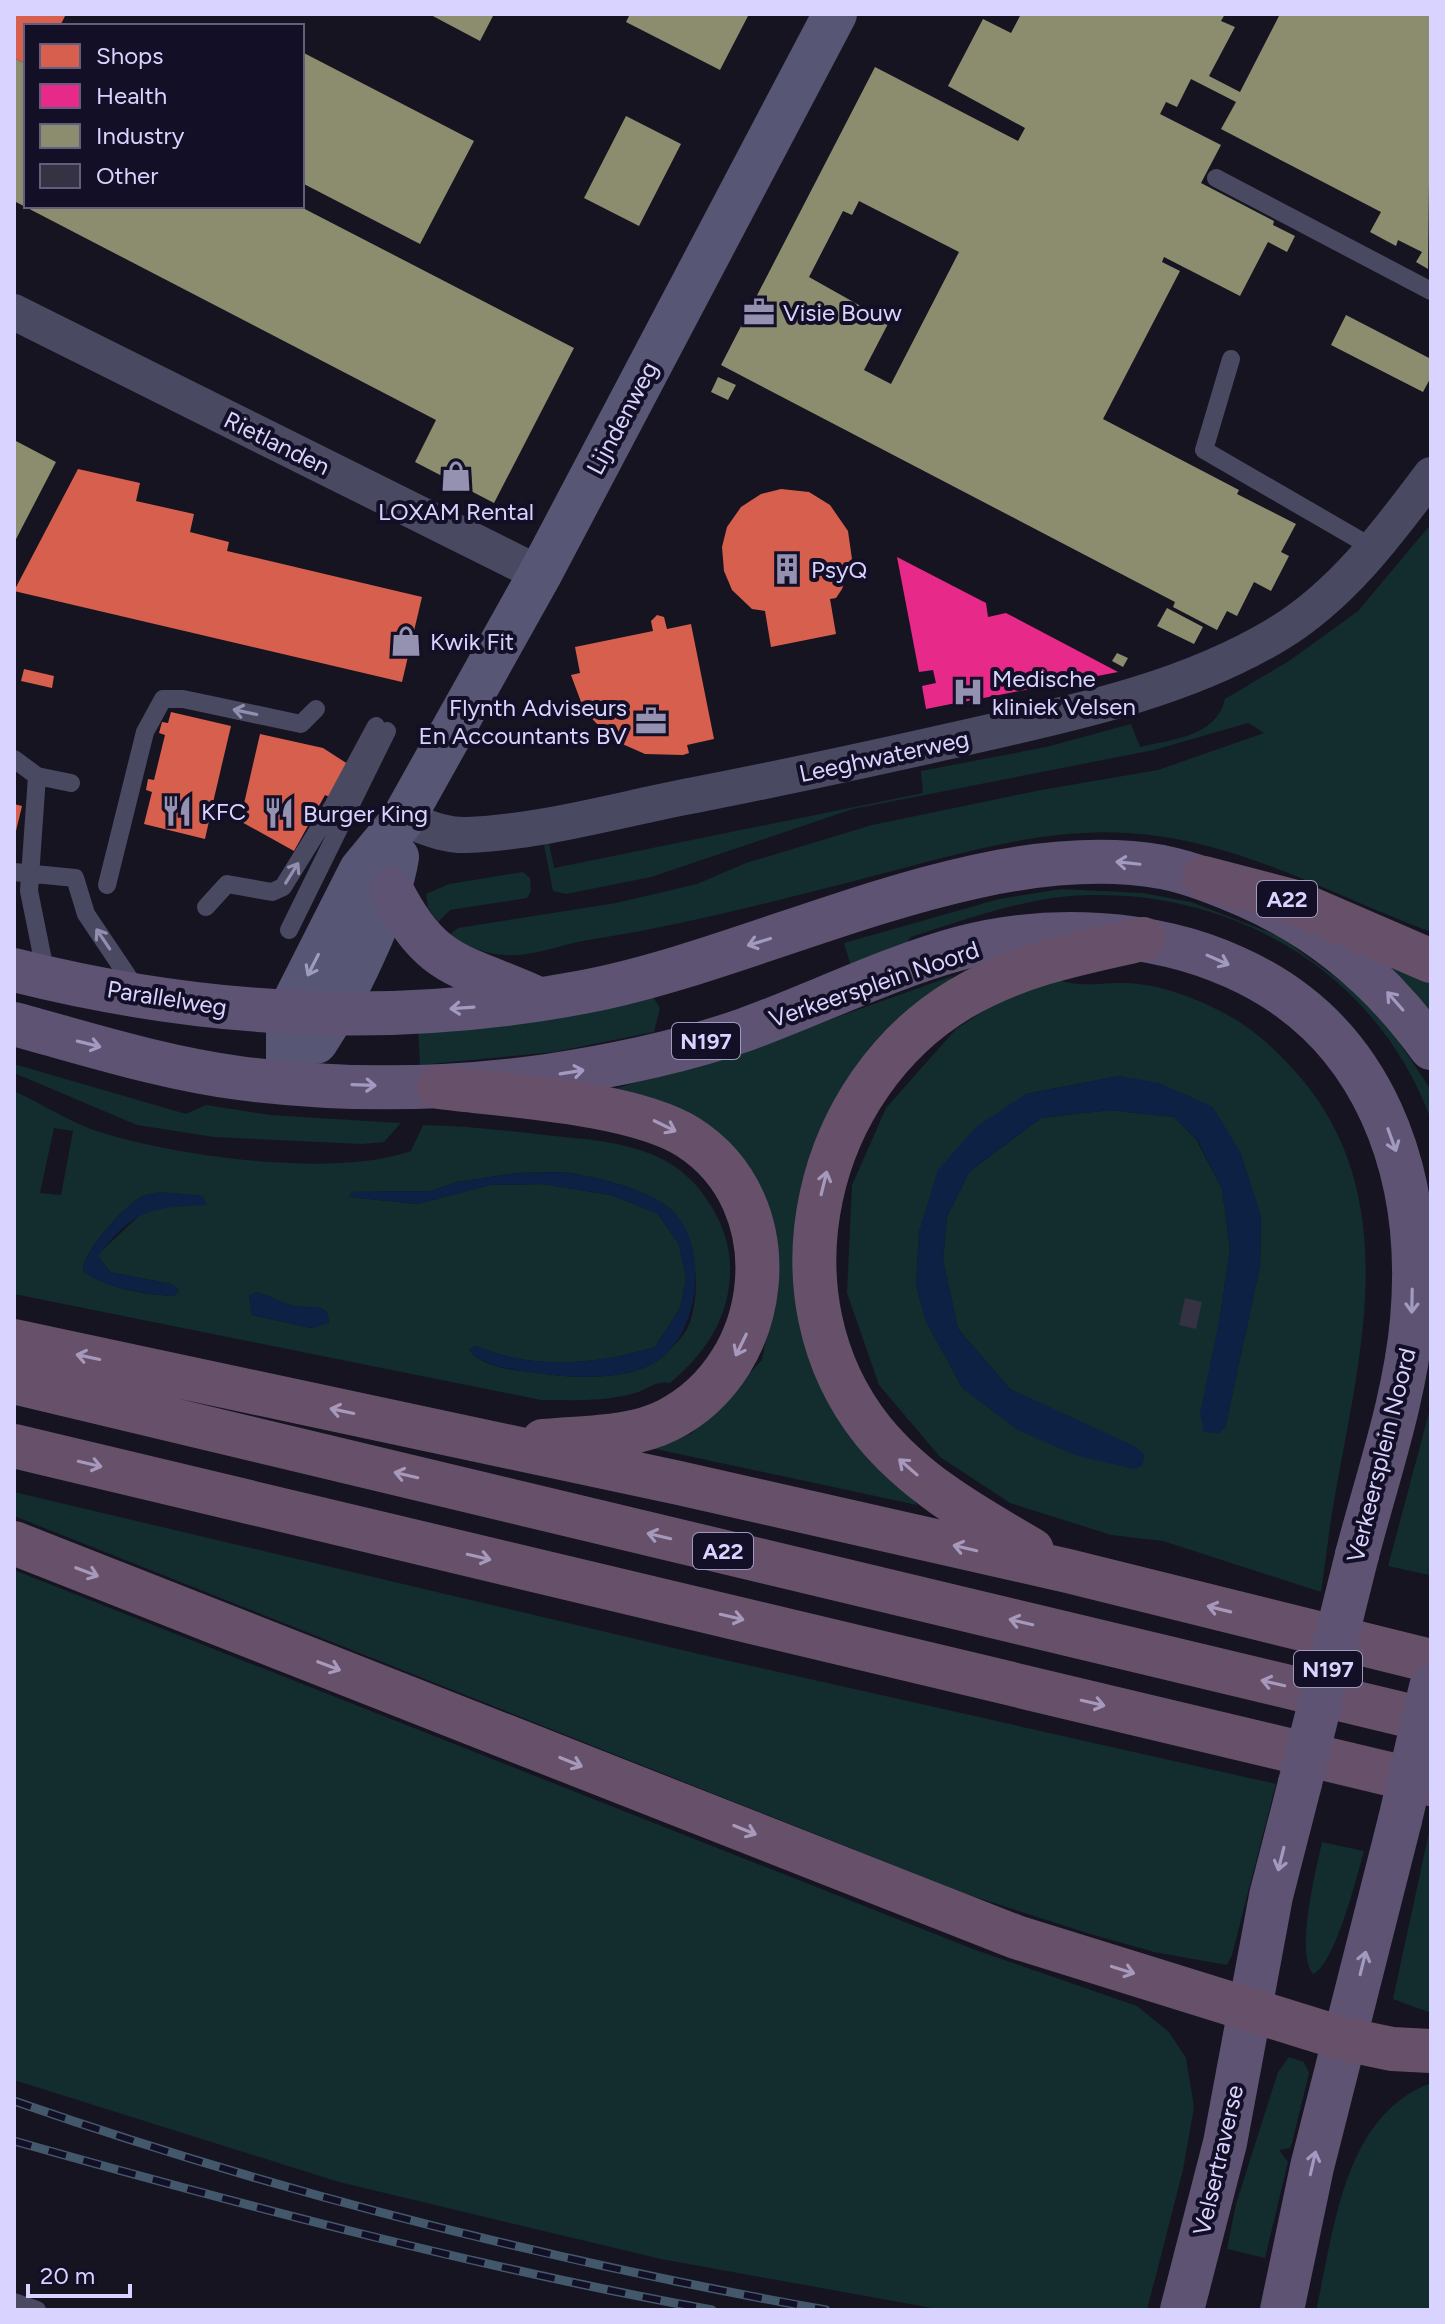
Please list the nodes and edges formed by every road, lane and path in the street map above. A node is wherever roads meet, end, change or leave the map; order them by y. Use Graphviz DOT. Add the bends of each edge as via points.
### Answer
graph roads {
  1 [pos="835,14"];
  2 [pos="1216,178"];
  3 [pos="1431,291"];
  4 [pos="14,312"];
  5 [pos="1231,359"];
  6 [pos="1431,475"];
  7 [pos="1375,549"];
  8 [pos="540,574"];
  9 [pos="316,709"];
  10 [pos="14,759"];
  11 [pos="37,776"];
  12 [pos="71,783"];
  13 [pos="403,819"];
  14 [pos="22,873"];
  15 [pos="1204,878"];
  16 [pos="107,885"];
  17 [pos="391,889"];
  18 [pos="206,907"];
  19 [pos="289,930"];
  20 [pos="1143,939"];
  21 [pos="1431,961"];
  22 [pos="30,974"];
  23 [pos="141,996"];
  24 [pos="540,999"];
  25 [pos="288,1014"];
  26 [pos="334,1015"];
  27 [pos="14,1024"];
  28 [pos="1431,1048"];
  29 [pos="288,1082"];
  30 [pos="439,1087"];
  31 [pos="14,1341"];
  32 [pos="14,1382"];
  33 [pos="501,1445"];
  34 [pos="14,1446"];
  35 [pos="14,1543"];
  36 [pos="1068,1571"];
  37 [pos="1431,1661"];
  38 [pos="1431,1687"];
  39 [pos="1431,1721"];
  40 [pos="1431,1784"];
  41 [pos="1250,2008"];
  42 [pos="1344,2039"];
  43 [pos="1431,2051"];
  44 [pos="14,2302"];
  45 [pos="37,2310"];
  46 [pos="1182,2310"];
  47 [pos="1282,2310"];
  1 -- 8 [label="street, Lijndenweg"];
  2 -- 3 [label="lane"];
  4 -- 8 [label="street, Rietlanden"];
  5 -- 7 [label="lane" via="1204,450"];
  6 -- 7 [label="street, Leeghwaterweg"];
  7 -- 13 [label="street, Leeghwaterweg" via="1277,635 1198,672 1103,706 815,773 530,826 456,834"];
  8 -- 13 [label="street, Lijndenweg"];
  9 -- 16 [label="lane, one-way" via="301,724 163,699 145,732"];
  10 -- 11 [label="lane"];
  11 -- 12 [label="lane"];
  11 -- 14 [label="lane, Parallelweg"];
  13 -- 17 [label="street, Lijndenweg"];
  13 -- 25 [label="street, Lijndenweg, one-way" via="361,870"];
  14 -- 22 [label="lane, Parallelweg" via="29,891"];
  23 -- 14 [label="lane, one-way" via="86,914 75,878"];
  15 -- 21 [label="highway, A22" via="1292,901"];
  15 -- 24 [label="main road, one-way" via="1108,862 993,874 700,961"];
  28 -- 15 [label="main road, one-way" via="1387,992 1352,960 1285,913"];
  17 -- 24 [label="main road" via="418,935 440,957"];
  17 -- 26 [label="street, Lijndenweg"];
  18 -- 19 [label="lane, one-way" via="227,884 272,892 283,887 382,728"];
  30 -- 20 [label="main road, Verkeersplein Noord / N197, one-way" via="553,1075 668,1052 739,1032 961,948 1041,935"];
  36 -- 20 [label="highway, A22, one-way" via="939,1493 871,1428 845,1384 824,1325 815,1260 818,1206 833,1149 863,1091 934,1017 982,987 1042,961"];
  20 -- 41 [label="main road, Verkeersplein Noord / N197, one-way, bridge" via="1200,952 1290,997 1329,1030 1369,1087 1390,1133 1405,1177 1411,1223 1412,1319 1403,1375 1271,1896"];
  22 -- 23 [label="main road, Parallelweg"];
  23 -- 25 [label="main road, Parallelweg"];
  24 -- 26 [label="main road, one-way"];
  25 -- 26 [label="main road"];
  25 -- 29 [label="street, Lijndenweg"];
  26 -- 29 [label="street, Lijndenweg"];
  27 -- 29 [label="main road, Verkeersplein Noord / N197, one-way" via="190,1069"];
  29 -- 30 [label="main road, Verkeersplein Noord / N197, one-way"];
  30 -- 33 [label="highway, A22, one-way" via="659,1121 721,1165 755,1234 755,1311 741,1349 717,1382 689,1407 634,1433"];
  33 -- 31 [label="highway, A22, one-way"];
  39 -- 32 [label="highway, A22, one-way"];
  36 -- 33 [label="highway, A22, one-way"];
  34 -- 40 [label="highway, one-way"];
  35 -- 41 [label="highway, one-way" via="1016,1937"];
  37 -- 36 [label="highway, A22, one-way"];
  42 -- 38 [label="main road, one-way, bridge"];
  41 -- 42 [label="highway"];
  41 -- 46 [label="main road, Velsertraverse / N197" via="1225,2143"];
  42 -- 43 [label="highway"];
  47 -- 42 [label="main road, one-way"];
  44 -- 45 [label="lane"];
}
